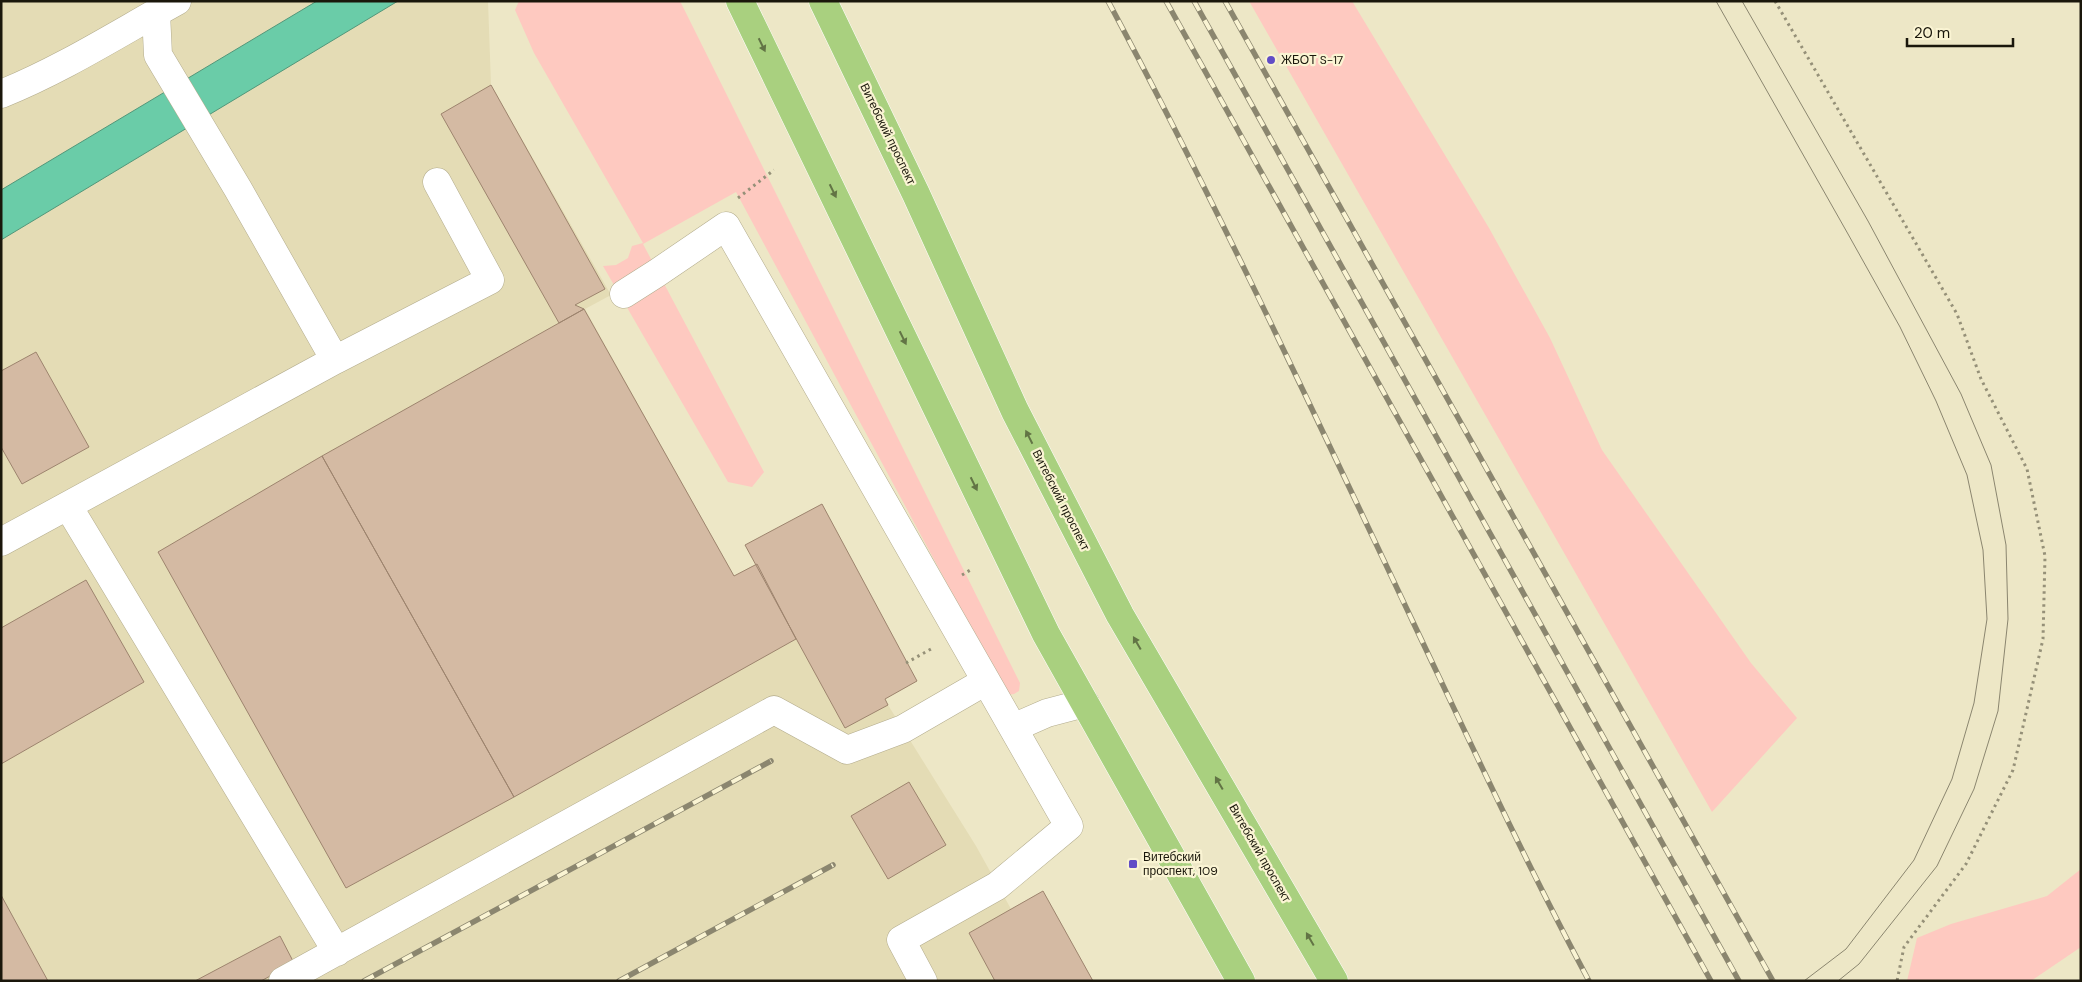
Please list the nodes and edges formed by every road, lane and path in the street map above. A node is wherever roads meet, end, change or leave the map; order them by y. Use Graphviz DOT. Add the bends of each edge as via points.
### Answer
graph roads {
  1 [pos="740,1"];
  2 [pos="823,1"];
  3 [pos="1775,1"];
  4 [pos="167,7"];
  5 [pos="1,94"];
  6 [pos="774,170"];
  7 [pos="437,182"];
  8 [pos="739,196"];
  9 [pos="624,294"];
  10 [pos="335,360"];
  11 [pos="68,506"];
  12 [pos="1,542"];
  13 [pos="972,569"];
  14 [pos="965,574"];
  15 [pos="916,657"];
  16 [pos="906,663"];
  17 [pos="986,681"];
  18 [pos="1085,704"];
  19 [pos="1013,728"];
  20 [pos="338,952"];
  21 [pos="283,981"];
  22 [pos="924,981"];
  23 [pos="1241,981"];
  24 [pos="1334,981"];
  25 [pos="1897,981"];
  1 -- 18 [label="main road, one-way" via="1046,634"];
  24 -- 2 [label="main road, Витебский проспект, one-way" via="1120,615 1015,411"];
  3 -- 25 [label="path" via="1957,314 1981,379 2027,470 2045,556 2042,640 2013,770 1966,864 1904,947"];
  4 -- 5 [label="lane" via="29,83"];
  4 -- 10 [label="lane" via="158,55"];
  6 -- 8 [label="path"];
  7 -- 10 [label="lane" via="490,280"];
  9 -- 17 [label="lane" via="726,226"];
  10 -- 11 [label="lane"];
  11 -- 12 [label="lane"];
  11 -- 20 [label="lane"];
  13 -- 14 [label="path"];
  15 -- 16 [label="path"];
  17 -- 19 [label="lane"];
  17 -- 20 [label="lane" via="904,729 847,750 774,710"];
  18 -- 19 [label="lane" via="1047,713"];
  18 -- 23 [label="main road"];
  19 -- 22 [label="lane" via="1069,826 997,886 901,940"];
  20 -- 21 [label="lane"];
}
